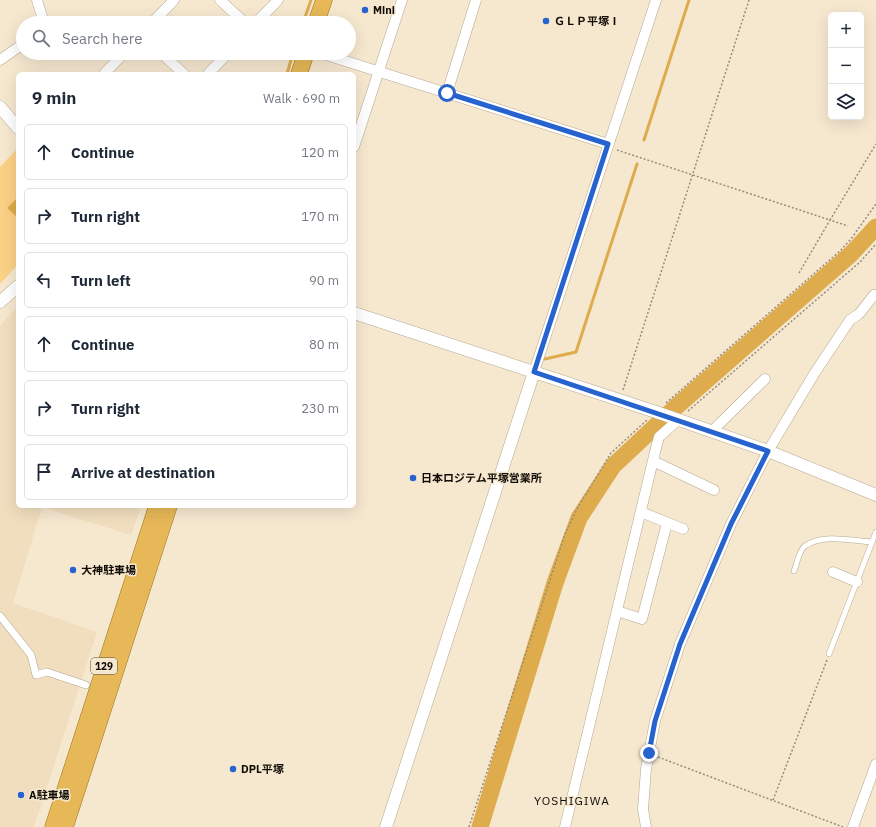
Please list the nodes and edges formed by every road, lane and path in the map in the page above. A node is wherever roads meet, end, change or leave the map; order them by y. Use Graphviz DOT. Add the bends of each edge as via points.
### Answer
graph roads {
  1 [pos="36,0"];
  2 [pos="174,0"];
  3 [pos="220,0"];
  4 [pos="278,0"];
  5 [pos="324,0"];
  6 [pos="335,0"];
  7 [pos="402,0"];
  8 [pos="476,0"];
  9 [pos="656,0"];
  10 [pos="750,0"];
  11 [pos="42,16"];
  12 [pos="159,16"];
  13 [pos="237,16"];
  14 [pos="263,16"];
  15 [pos="318,16"];
  16 [pos="329,16"];
  17 [pos="16,49"];
  18 [pos="0,60"];
  19 [pos="117,60"];
  20 [pos="168,60"];
  21 [pos="221,60"];
  22 [pos="304,60"];
  23 [pos="316,60"];
  24 [pos="341,60"];
  25 [pos="106,72"];
  26 [pos="182,72"];
  27 [pos="210,72"];
  28 [pos="300,72"];
  29 [pos="311,72"];
  30 [pos="379,72"];
  31 [pos="447,93"];
  32 [pos="0,107"];
  33 [pos="16,126"];
  34 [pos="356,141"];
  35 [pos="876,144"];
  36 [pos="608,146"];
  37 [pos="693,175"];
  38 [pos="830,220"];
  39 [pos="848,226"];
  40 [pos="876,244"];
  41 [pos="799,273"];
  42 [pos="16,288"];
  43 [pos="876,296"];
  44 [pos="0,302"];
  45 [pos="356,314"];
  46 [pos="534,372"];
  47 [pos="765,379"];
  48 [pos="619,400"];
  49 [pos="676,420"];
  50 [pos="711,432"];
  51 [pos="768,451"];
  52 [pos="653,461"];
  53 [pos="714,490"];
  54 [pos="876,495"];
  55 [pos="156,508"];
  56 [pos="168,508"];
  57 [pos="641,512"];
  58 [pos="667,522"];
  59 [pos="683,529"];
  60 [pos="876,532"];
  61 [pos="872,542"];
  62 [pos="794,571"];
  63 [pos="833,572"];
  64 [pos="857,582"];
  65 [pos="617,611"];
  66 [pos="0,616"];
  67 [pos="829,654"];
  68 [pos="86,685"];
  69 [pos="649,753"];
  70 [pos="876,764"];
  71 [pos="773,800"];
  72 [pos="53,827"];
  73 [pos="65,827"];
  74 [pos="386,827"];
  75 [pos="566,827"];
  76 [pos="646,827"];
  77 [pos="843,827"];
  78 [pos="853,827"];
  1 -- 11 [label="street"];
  2 -- 12 [label="street"];
  3 -- 13 [label="street"];
  4 -- 14 [label="street"];
  5 -- 15 [label="highway"];
  6 -- 16 [label="highway"];
  7 -- 30 [label="street"];
  8 -- 31 [label="street"];
  9 -- 36 [label="street"];
  10 -- 37 [label="path"];
  17 -- 18 [label="street"];
  19 -- 25 [label="street"];
  20 -- 26 [label="street"];
  21 -- 27 [label="street"];
  22 -- 28 [label="highway"];
  23 -- 29 [label="highway"];
  24 -- 30 [label="street"];
  30 -- 31 [label="street"];
  30 -- 34 [label="street"];
  31 -- 36 [label="street"];
  32 -- 33 [label="street"];
  35 -- 38 [label="path"];
  36 -- 37 [label="path"];
  36 -- 46 [label="street"];
  37 -- 38 [label="path"];
  37 -- 48 [label="path"];
  38 -- 39 [label="path"];
  38 -- 41 [label="path"];
  40 -- 49 [label="path" via="860,262"];
  42 -- 44 [label="street"];
  43 -- 51 [label="street" via="874,295 859,314 850,320"];
  45 -- 46 [label="street"];
  46 -- 48 [label="street"];
  46 -- 74 [label="street"];
  47 -- 50 [label="street"];
  48 -- 49 [label="street"];
  49 -- 50 [label="street"];
  49 -- 52 [label="street" via="659,437"];
  50 -- 51 [label="street"];
  51 -- 54 [label="street"];
  51 -- 69 [label="street" via="731,524 680,644 655,721"];
  52 -- 53 [label="street"];
  52 -- 57 [label="street"];
  55 -- 72 [label="highway, 129"];
  56 -- 73 [label="highway, 129"];
  57 -- 58 [label="street"];
  57 -- 65 [label="street"];
  58 -- 59 [label="street"];
  58 -- 65 [label="street" via="642,619"];
  60 -- 61 [label="lane"];
  61 -- 62 [label="lane" via="826,539 805,546"];
  61 -- 64 [label="lane"];
  63 -- 64 [label="street"];
  64 -- 67 [label="lane"];
  65 -- 75 [label="street"];
  66 -- 68 [label="street" via="32,655 36,675 47,672"];
  67 -- 71 [label="path"];
  69 -- 71 [label="path"];
  69 -- 76 [label="street" via="643,809"];
  70 -- 78 [label="street"];
  71 -- 77 [label="path"];
}
